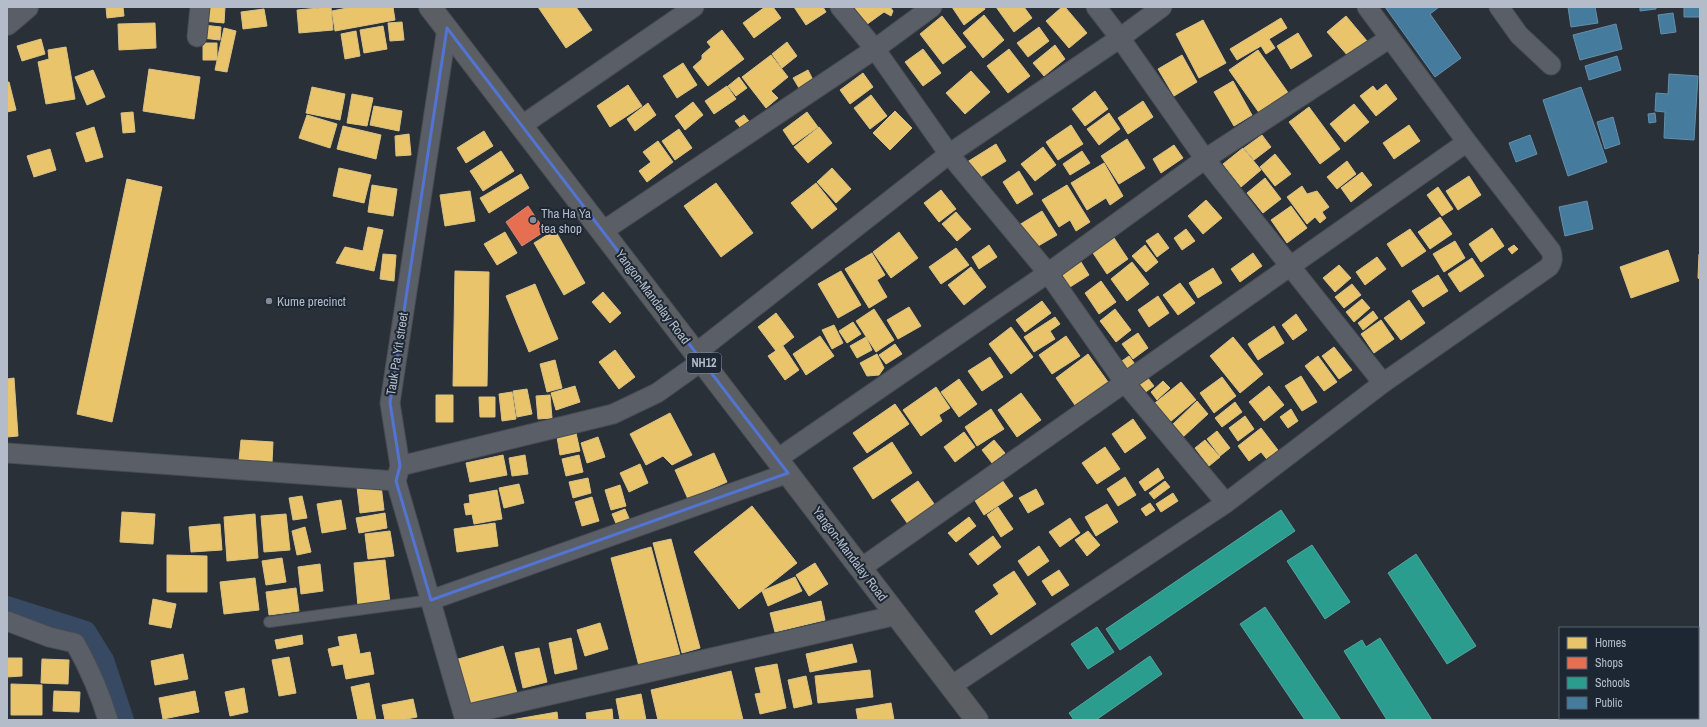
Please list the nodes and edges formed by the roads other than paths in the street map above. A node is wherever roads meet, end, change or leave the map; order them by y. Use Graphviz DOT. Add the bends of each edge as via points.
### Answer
graph roads {
  1 [pos="27,7"];
  2 [pos="200,7"];
  3 [pos="694,7"];
  4 [pos="840,7"];
  5 [pos="932,7"];
  6 [pos="1096,7"];
  7 [pos="1162,7"];
  8 [pos="1367,7"];
  9 [pos="1500,7"];
  10 [pos="441,14"];
  11 [pos="7,24"];
  12 [pos="197,37"];
  13 [pos="1120,38"];
  14 [pos="1390,38"];
  15 [pos="875,49"];
  16 [pos="1551,64"];
  17 [pos="521,126"];
  18 [pos="1467,142"];
  19 [pos="949,154"];
  20 [pos="1205,159"];
  21 [pos="603,231"];
  22 [pos="1291,265"];
  23 [pos="1048,273"];
  24 [pos="699,357"];
  25 [pos="1125,383"];
  26 [pos="1383,383"];
  27 [pos="7,453"];
  28 [pos="782,466"];
  29 [pos="398,473"];
  30 [pos="1226,503"];
  31 [pos="861,568"];
  32 [pos="431,600"];
  33 [pos="897,615"];
  34 [pos="7,621"];
  35 [pos="269,622"];
  36 [pos="951,686"];
  37 [pos="465,718"];
  38 [pos="108,720"];
  39 [pos="977,720"];
  1 -- 11 [label="street"];
  2 -- 12 [label="street"];
  3 -- 17 [label="street"];
  4 -- 15 [label="street"];
  5 -- 15 [label="street"];
  6 -- 13 [label="street"];
  7 -- 13 [label="street"];
  8 -- 14 [label="street"];
  9 -- 16 [label="street" via="1519,35"];
  10 -- 17 [label="highway, Yangon-Mandalay Road / NH12"];
  10 -- 29 [label="street, Tauk Pa Yit street" via="390,403"];
  13 -- 19 [label="street"];
  13 -- 20 [label="street"];
  14 -- 18 [label="street"];
  14 -- 20 [label="street"];
  15 -- 19 [label="street"];
  15 -- 21 [label="street"];
  17 -- 21 [label="highway, Yangon-Mandalay Road / NH12"];
  18 -- 22 [label="street"];
  18 -- 26 [label="street" via="1551,251 1552,263"];
  19 -- 23 [label="street"];
  19 -- 24 [label="street"];
  20 -- 22 [label="street"];
  20 -- 23 [label="street"];
  21 -- 24 [label="highway, Yangon-Mandalay Road / NH12"];
  22 -- 25 [label="street"];
  22 -- 26 [label="street"];
  23 -- 25 [label="street"];
  23 -- 28 [label="street"];
  24 -- 28 [label="highway, Yangon-Mandalay Road / NH12"];
  24 -- 29 [label="street" via="657,393 613,414"];
  25 -- 30 [label="street"];
  25 -- 31 [label="street"];
  26 -- 30 [label="street"];
  27 -- 29 [label="street"];
  28 -- 31 [label="highway, Yangon-Mandalay Road / NH12"];
  28 -- 32 [label="street"];
  29 -- 32 [label="street, Tauk Pa Yit street"];
  30 -- 36 [label="street"];
  31 -- 33 [label="highway, Yangon-Mandalay Road / NH12"];
  32 -- 35 [label="lane"];
  32 -- 37 [label="street, Tauk Pa Yit street"];
  33 -- 36 [label="highway, Yangon-Mandalay Road / NH12"];
  33 -- 37 [label="street"];
  34 -- 38 [label="street" via="49,637 75,643 86,662"];
  36 -- 39 [label="highway, Yangon-Mandalay Road / NH12"];
}
